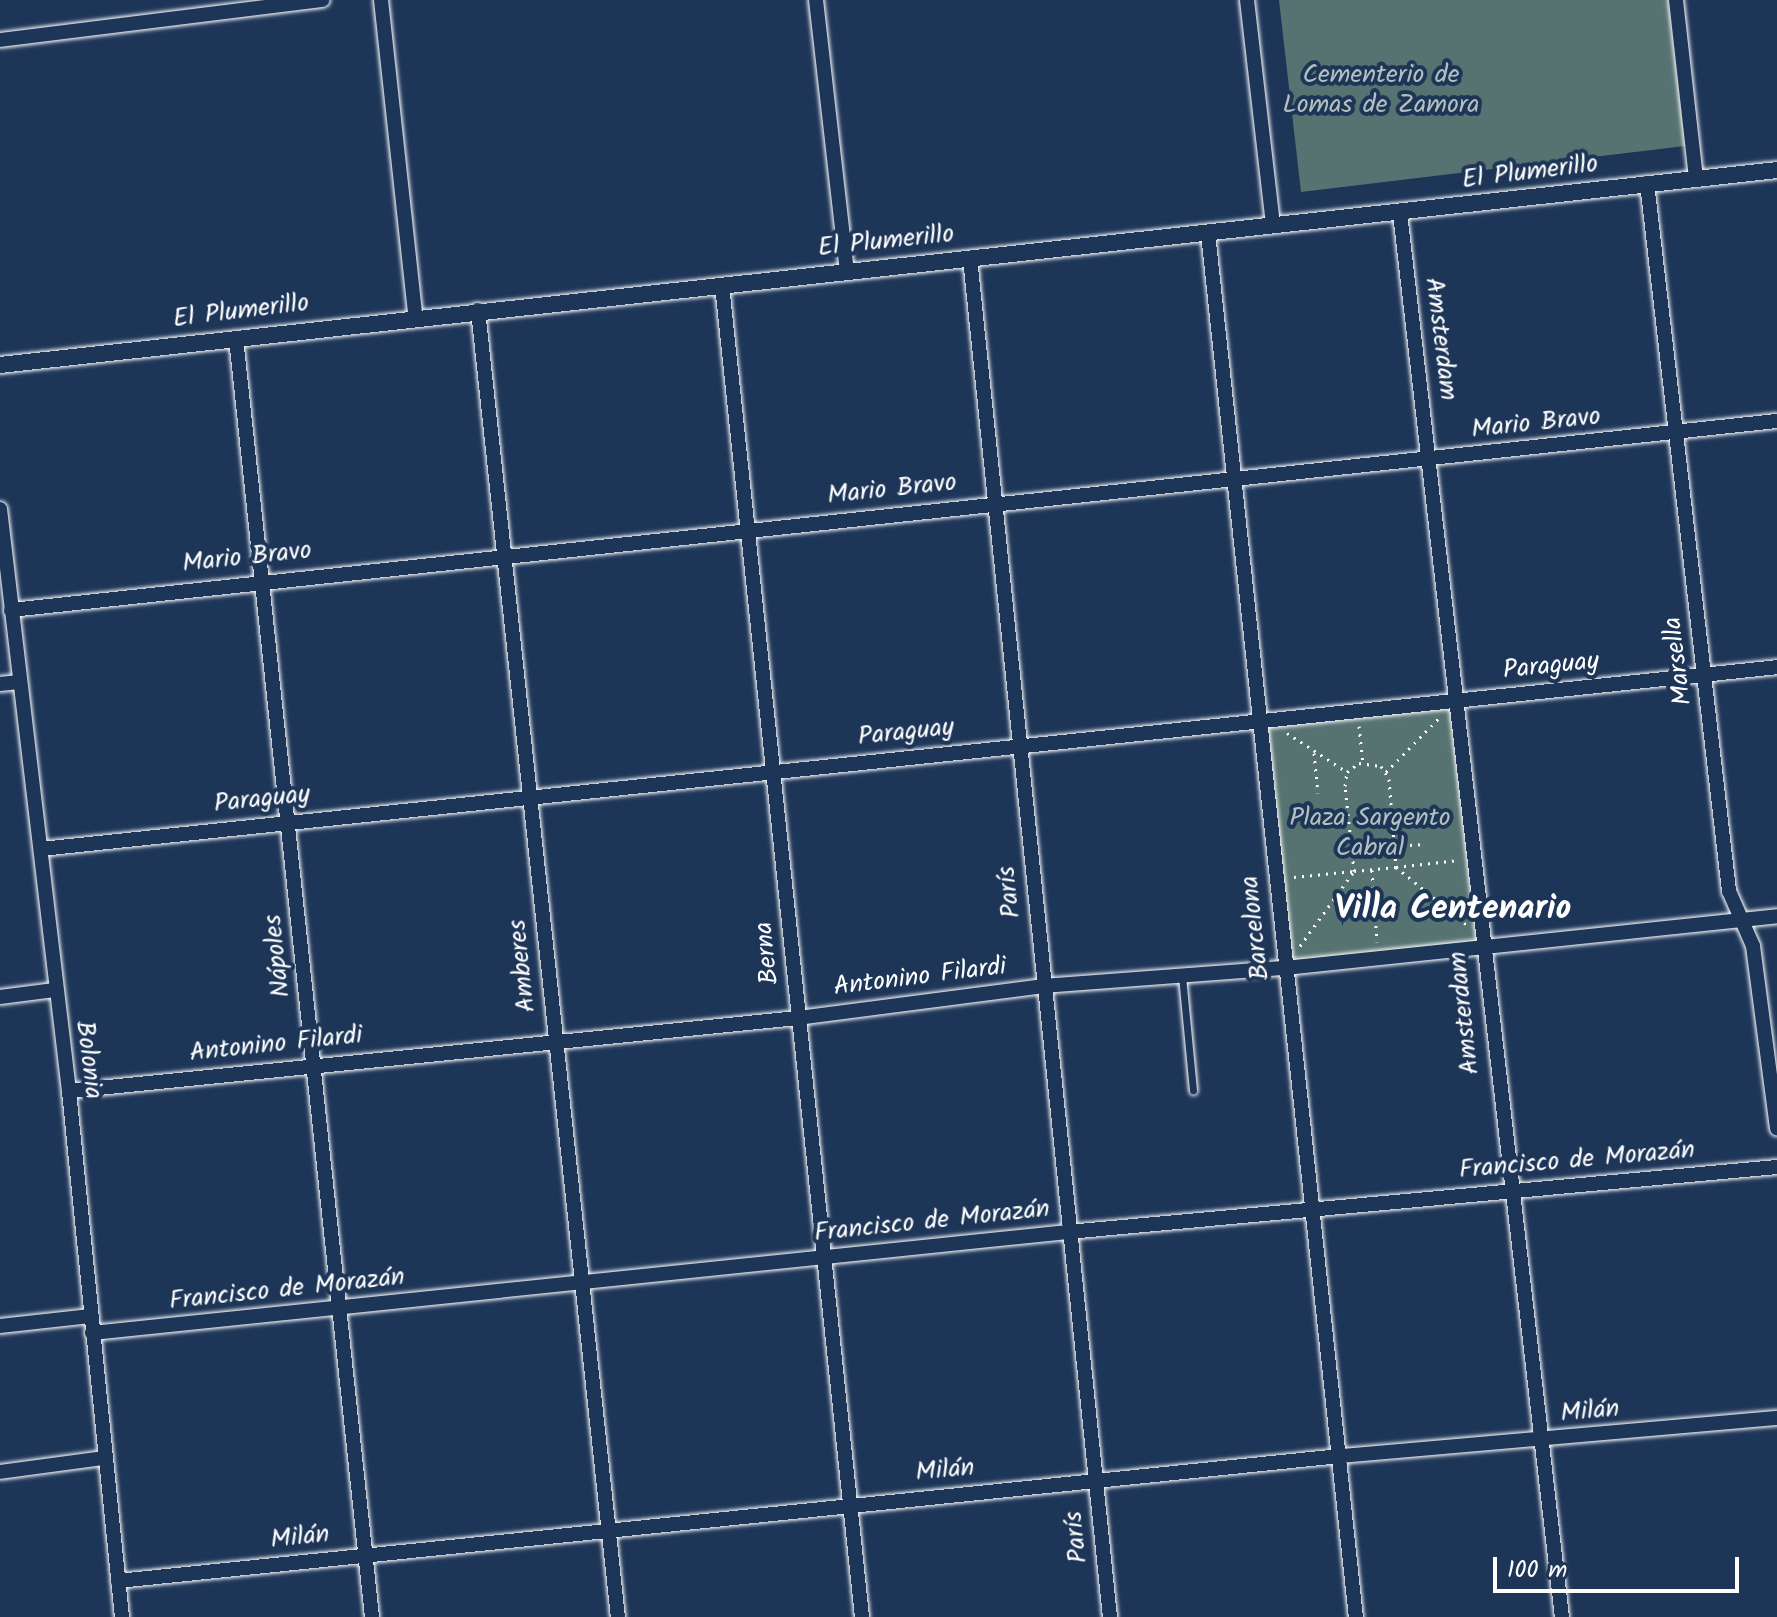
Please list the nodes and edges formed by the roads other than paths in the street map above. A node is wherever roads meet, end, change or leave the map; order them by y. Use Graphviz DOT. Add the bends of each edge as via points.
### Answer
graph roads {
  1 [pos="323,0"];
  2 [pos="381,0"];
  3 [pos="816,0"];
  4 [pos="1247,0"];
  5 [pos="1676,0"];
  6 [pos="0,40"];
  7 [pos="1777,170"];
  8 [pos="1696,178"];
  9 [pos="1647,183"];
  10 [pos="1400,213"];
  11 [pos="1273,225"];
  12 [pos="1208,233"];
  13 [pos="970,258"];
  14 [pos="847,270"];
  15 [pos="722,285"];
  16 [pos="478,310"];
  17 [pos="415,315"];
  18 [pos="236,338"];
  19 [pos="0,365"];
  20 [pos="1777,421"];
  21 [pos="1676,434"];
  22 [pos="1431,459"];
  23 [pos="1237,478"];
  24 [pos="993,504"];
  25 [pos="0,509"];
  26 [pos="750,528"];
  27 [pos="506,556"];
  28 [pos="262,580"];
  29 [pos="11,610"];
  30 [pos="1777,667"];
  31 [pos="1705,674"];
  32 [pos="19,682"];
  33 [pos="0,684"];
  34 [pos="1456,701"];
  35 [pos="1263,720"];
  36 [pos="1020,745"];
  37 [pos="774,771"];
  38 [pos="530,797"];
  39 [pos="287,821"];
  40 [pos="41,849"];
  41 [pos="1777,916"];
  42 [pos="1744,920"];
  43 [pos="1482,941"];
  44 [pos="1285,968"];
  45 [pos="1182,976"];
  46 [pos="1043,986"];
  47 [pos="55,990"];
  48 [pos="0,997"];
  49 [pos="798,1018"];
  50 [pos="555,1040"];
  51 [pos="314,1066"];
  52 [pos="1193,1090"];
  53 [pos="69,1091"];
  54 [pos="1777,1128"];
  55 [pos="1777,1167"];
  56 [pos="1510,1190"];
  57 [pos="1313,1210"];
  58 [pos="1068,1232"];
  59 [pos="823,1257"];
  60 [pos="582,1281"];
  61 [pos="341,1310"];
  62 [pos="90,1316"];
  63 [pos="0,1326"];
  64 [pos="92,1333"];
  65 [pos="1777,1418"];
  66 [pos="1543,1440"];
  67 [pos="1341,1456"];
  68 [pos="103,1458"];
  69 [pos="0,1472"];
  70 [pos="1095,1481"];
  71 [pos="850,1504"];
  72 [pos="608,1529"];
  73 [pos="366,1556"];
  74 [pos="118,1581"];
  75 [pos="122,1617"];
  76 [pos="372,1617"];
  77 [pos="618,1617"];
  78 [pos="862,1617"];
  79 [pos="1110,1617"];
  80 [pos="1356,1617"];
  81 [pos="1562,1617"];
  1 -- 6 [label="street"];
  2 -- 17 [label="street"];
  3 -- 14 [label="street"];
  4 -- 11 [label="street"];
  5 -- 8 [label="street"];
  7 -- 8 [label="street, El Plumerillo"];
  8 -- 9 [label="street, El Plumerillo"];
  9 -- 10 [label="street, El Plumerillo"];
  9 -- 21 [label="street, Marsella"];
  10 -- 11 [label="street, El Plumerillo"];
  10 -- 22 [label="street, Amsterdam"];
  11 -- 12 [label="street, El Plumerillo"];
  12 -- 13 [label="street, El Plumerillo"];
  12 -- 23 [label="street, Barcelona"];
  13 -- 14 [label="street, El Plumerillo"];
  13 -- 24 [label="street, París"];
  14 -- 15 [label="street, El Plumerillo"];
  15 -- 16 [label="street, El Plumerillo"];
  15 -- 26 [label="street, Berna"];
  16 -- 17 [label="street, El Plumerillo"];
  16 -- 27 [label="street, Amberes"];
  17 -- 18 [label="street, El Plumerillo"];
  18 -- 19 [label="street, El Plumerillo"];
  18 -- 28 [label="street, Nápoles"];
  20 -- 21 [label="street, Mario Bravo"];
  21 -- 22 [label="street, Mario Bravo"];
  21 -- 31 [label="street, Marsella"];
  22 -- 23 [label="street, Mario Bravo"];
  22 -- 34 [label="street, Amsterdam"];
  23 -- 24 [label="street, Mario Bravo"];
  23 -- 35 [label="street, Barcelona"];
  24 -- 26 [label="street, Mario Bravo"];
  24 -- 36 [label="street, París"];
  25 -- 29 [label="street, Bolonia"];
  26 -- 27 [label="street, Mario Bravo"];
  26 -- 37 [label="street, Berna"];
  27 -- 28 [label="street, Mario Bravo"];
  27 -- 38 [label="street, Amberes"];
  28 -- 29 [label="street, Mario Bravo"];
  28 -- 39 [label="street, Nápoles"];
  29 -- 32 [label="street, Bolonia"];
  30 -- 31 [label="street, Paraguay"];
  31 -- 34 [label="street, Paraguay"];
  31 -- 42 [label="street, Marsella" via="1729,891"];
  32 -- 33 [label="street"];
  32 -- 40 [label="street, Bolonia"];
  34 -- 35 [label="street, Paraguay"];
  34 -- 43 [label="street, Amsterdam"];
  35 -- 36 [label="street, Paraguay"];
  35 -- 44 [label="street, Barcelona"];
  36 -- 37 [label="street, Paraguay"];
  36 -- 46 [label="street, París"];
  37 -- 38 [label="street, Paraguay"];
  37 -- 49 [label="street, Berna"];
  38 -- 39 [label="street, Paraguay"];
  38 -- 50 [label="street, Amberes"];
  39 -- 40 [label="street, Paraguay"];
  39 -- 51 [label="street, Nápoles"];
  40 -- 47 [label="street, Bolonia"];
  41 -- 42 [label="street, Antonino Filardi"];
  42 -- 43 [label="street, Antonino Filardi"];
  42 -- 54 [label="street, Marsella" via="1753,946"];
  43 -- 44 [label="street, Antonino Filardi"];
  43 -- 56 [label="street, Amsterdam"];
  44 -- 45 [label="street, Antonino Filardi"];
  44 -- 57 [label="street, Barcelona"];
  45 -- 46 [label="street, Antonino Filardi"];
  45 -- 52 [label="lane"];
  46 -- 49 [label="street, Antonino Filardi"];
  46 -- 58 [label="street, París"];
  47 -- 48 [label="street"];
  47 -- 53 [label="street, Bolonia"];
  49 -- 50 [label="street, Antonino Filardi"];
  49 -- 59 [label="street, Berna"];
  50 -- 51 [label="street, Antonino Filardi"];
  50 -- 60 [label="street, Amberes"];
  51 -- 53 [label="street, Antonino Filardi"];
  51 -- 61 [label="street, Nápoles"];
  53 -- 62 [label="street, Bolonia"];
  55 -- 56 [label="street, Francisco de Morazán"];
  56 -- 57 [label="street, Francisco de Morazán"];
  56 -- 66 [label="street, Amsterdam"];
  57 -- 58 [label="street, Francisco de Morazán"];
  57 -- 67 [label="street, Barcelona"];
  58 -- 59 [label="street, Francisco de Morazán"];
  58 -- 70 [label="street, París"];
  59 -- 60 [label="street, Francisco de Morazán"];
  59 -- 71 [label="street, Berna"];
  60 -- 61 [label="street, Francisco de Morazán"];
  60 -- 72 [label="street, Amberes"];
  61 -- 64 [label="street, Francisco de Morazán"];
  61 -- 73 [label="street, Nápoles"];
  62 -- 63 [label="street"];
  62 -- 64 [label="street, Bolonia"];
  64 -- 68 [label="street, Bolonia"];
  65 -- 66 [label="street, Milán"];
  66 -- 67 [label="street, Milán"];
  66 -- 81 [label="street, Amsterdam"];
  67 -- 70 [label="street, Milán"];
  67 -- 80 [label="street, Barcelona"];
  68 -- 69 [label="street"];
  68 -- 74 [label="street, Bolonia"];
  70 -- 71 [label="street, Milán"];
  70 -- 79 [label="street, París"];
  71 -- 72 [label="street, Milán"];
  71 -- 78 [label="street, Berna"];
  72 -- 73 [label="street, Milán"];
  72 -- 77 [label="street, Amberes"];
  73 -- 74 [label="street, Milán"];
  73 -- 76 [label="street, Nápoles"];
  74 -- 75 [label="street, Bolonia"];
}
